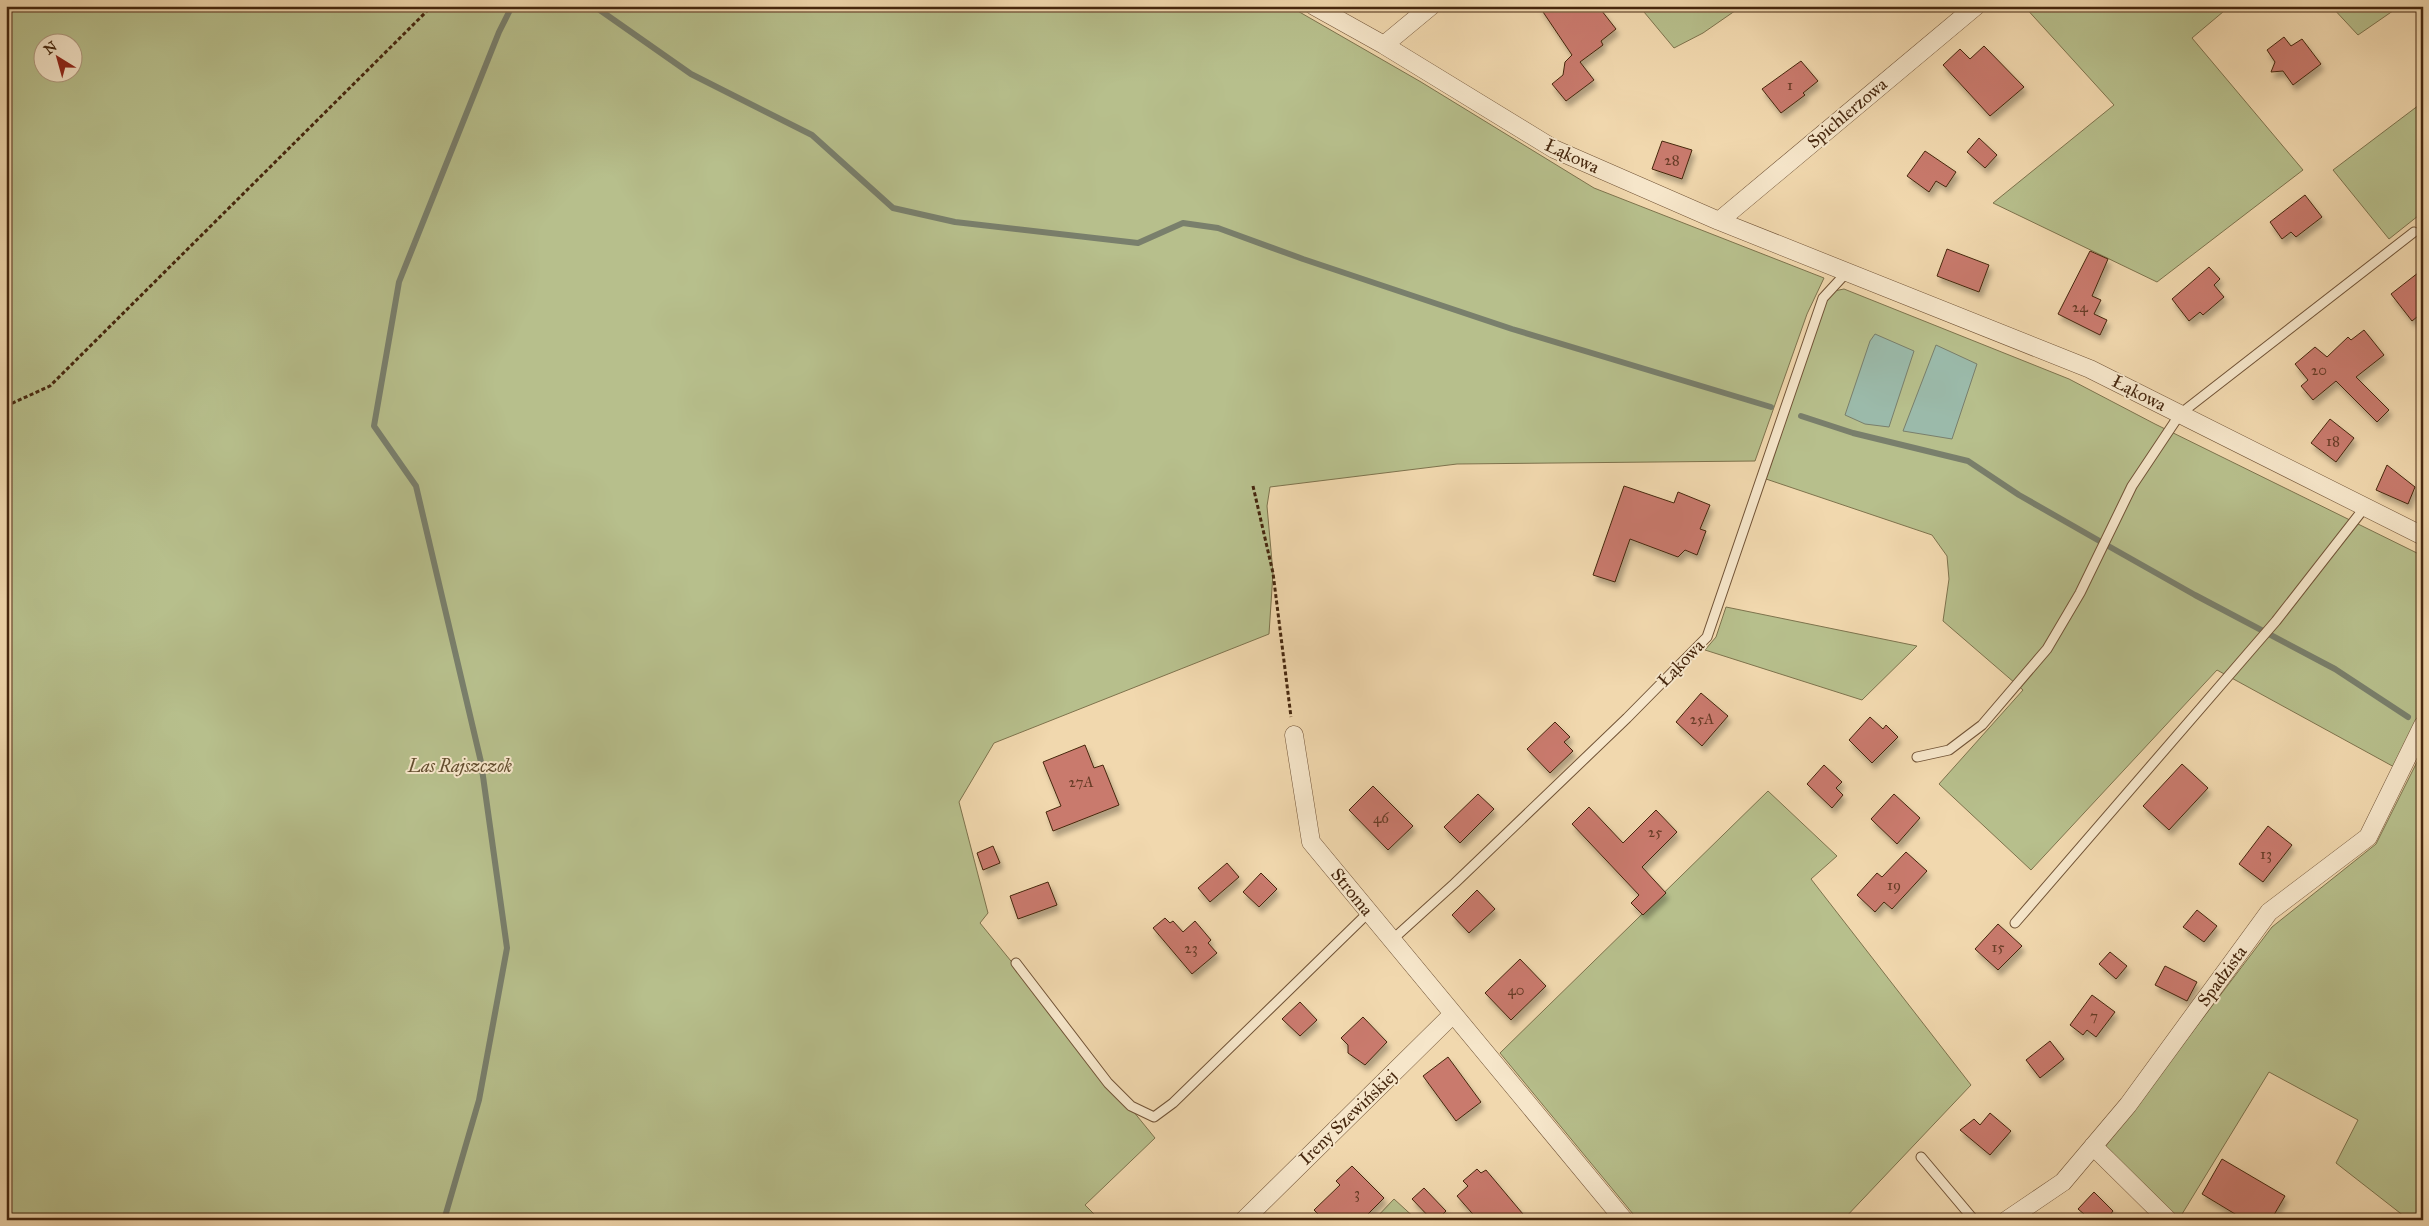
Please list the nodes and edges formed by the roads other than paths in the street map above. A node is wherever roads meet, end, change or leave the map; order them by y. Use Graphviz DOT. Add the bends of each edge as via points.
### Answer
graph roads {
  1 [pos="1314,6"];
  2 [pos="1431,6"];
  3 [pos="1976,6"];
  4 [pos="1384,44"];
  5 [pos="1719,221"];
  6 [pos="2414,232"];
  7 [pos="1847,272"];
  8 [pos="2180,414"];
  9 [pos="2364,507"];
  10 [pos="2423,536"];
  11 [pos="2423,724"];
  12 [pos="1294,735"];
  13 [pos="1917,757"];
  14 [pos="1369,912"];
  15 [pos="2015,923"];
  16 [pos="1392,940"];
  17 [pos="1016,963"];
  18 [pos="1453,1014"];
  19 [pos="2093,1146"];
  20 [pos="1921,1158"];
  21 [pos="1244,1220"];
  22 [pos="1624,1220"];
  23 [pos="1974,1220"];
  24 [pos="2007,1220"];
  25 [pos="2168,1220"];
  1 -- 4 [label="street, Łąkowa"];
  2 -- 4 [label="street"];
  3 -- 5 [label="street, Spichlerzowa"];
  4 -- 5 [label="street, Łąkowa" via="1554,150"];
  5 -- 7 [label="street, Łąkowa"];
  6 -- 8 [label="lane"];
  7 -- 8 [label="street, Łąkowa" via="2090,369"];
  7 -- 16 [label="lane, Łąkowa" via="1823,298 1707,637 1620,725"];
  8 -- 9 [label="street, Łąkowa"];
  8 -- 13 [label="lane" via="2132,486 2080,593 2047,649 1982,725 1949,750"];
  9 -- 10 [label="street, Łąkowa"];
  9 -- 15 [label="lane" via="2276,621"];
  11 -- 19 [label="street, Spadzista" via="2368,837 2270,912 2128,1104"];
  12 -- 14 [label="street, Stroma" via="1311,842"];
  14 -- 16 [label="street, Stroma"];
  14 -- 17 [label="lane" via="1154,1118 1131,1106 1108,1083"];
  16 -- 18 [label="street, Stroma"];
  18 -- 21 [label="street, Ireny Szewińskiej"];
  18 -- 22 [label="street, Stroma"];
  19 -- 24 [label="street, Spadzista" via="2063,1182"];
  19 -- 25 [label="street"];
  20 -- 23 [label="lane"];
}
